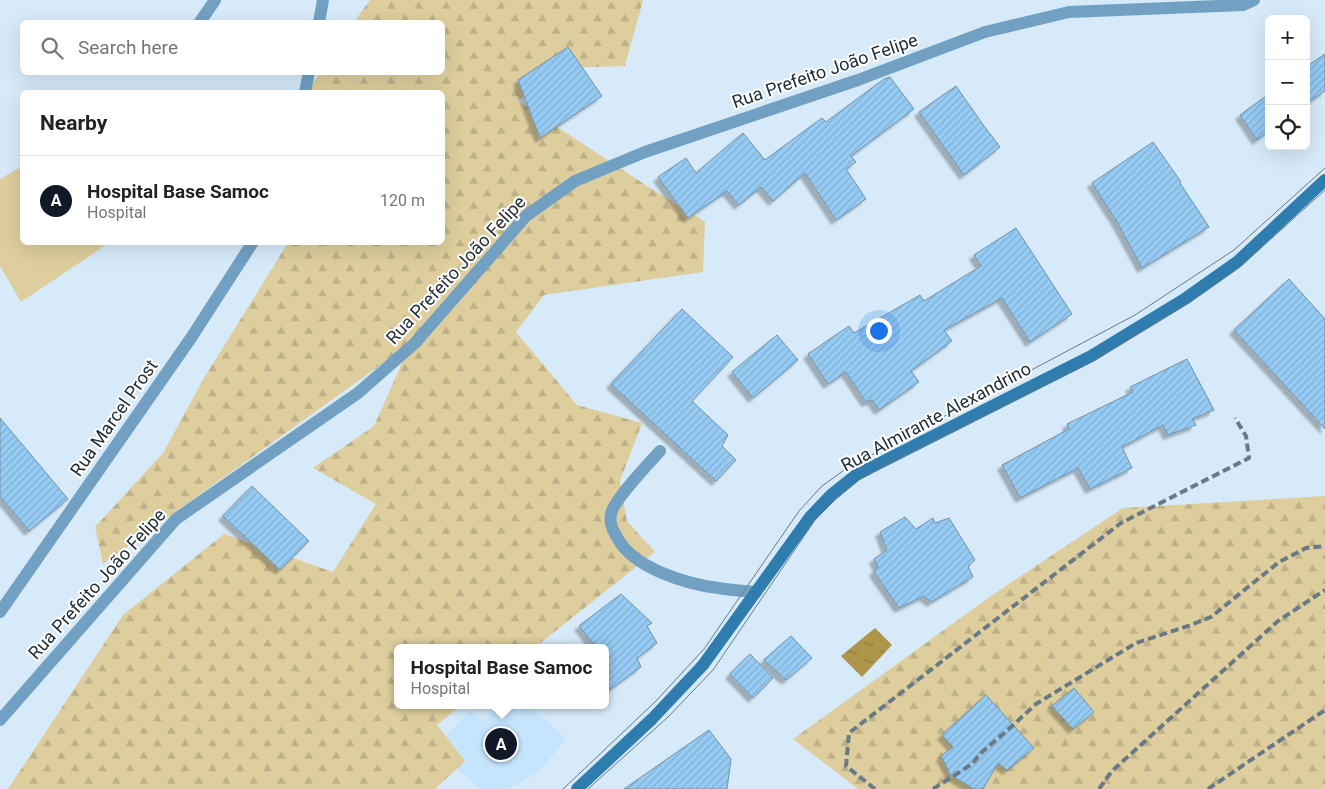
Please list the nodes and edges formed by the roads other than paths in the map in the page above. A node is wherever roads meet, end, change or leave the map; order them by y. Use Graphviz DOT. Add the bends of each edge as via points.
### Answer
graph roads {
  1 [pos="215,0"];
  2 [pos="323,0"];
  3 [pos="1254,0"];
  4 [pos="201,20"];
  5 [pos="318,20"];
  6 [pos="308,75"];
  7 [pos="305,90"];
  8 [pos="1325,180"];
  9 [pos="251,245"];
  10 [pos="660,450"];
  11 [pos="756,592"];
  12 [pos="0,612"];
  13 [pos="0,720"];
  14 [pos="577,789"];
  1 -- 4 [label="street"];
  2 -- 5 [label="street"];
  3 -- 13 [label="street, Rua Prefeito João Felipe" via="1243,6 1069,12 986,32 858,80 646,152 575,181 526,216 415,344 358,394 176,519"];
  6 -- 7 [label="street"];
  8 -- 11 [label="street, Rua Almirante Alexandrino" via="1237,262 1186,298 1091,356 856,474 810,517"];
  9 -- 12 [label="street, Rua Marcel Prost" via="191,338"];
  10 -- 11 [label="street" via="611,512 611,528 622,546 638,561 683,580"];
  11 -- 14 [label="street, Rua Almirante Alexandrino" via="703,665 652,719"];
}
